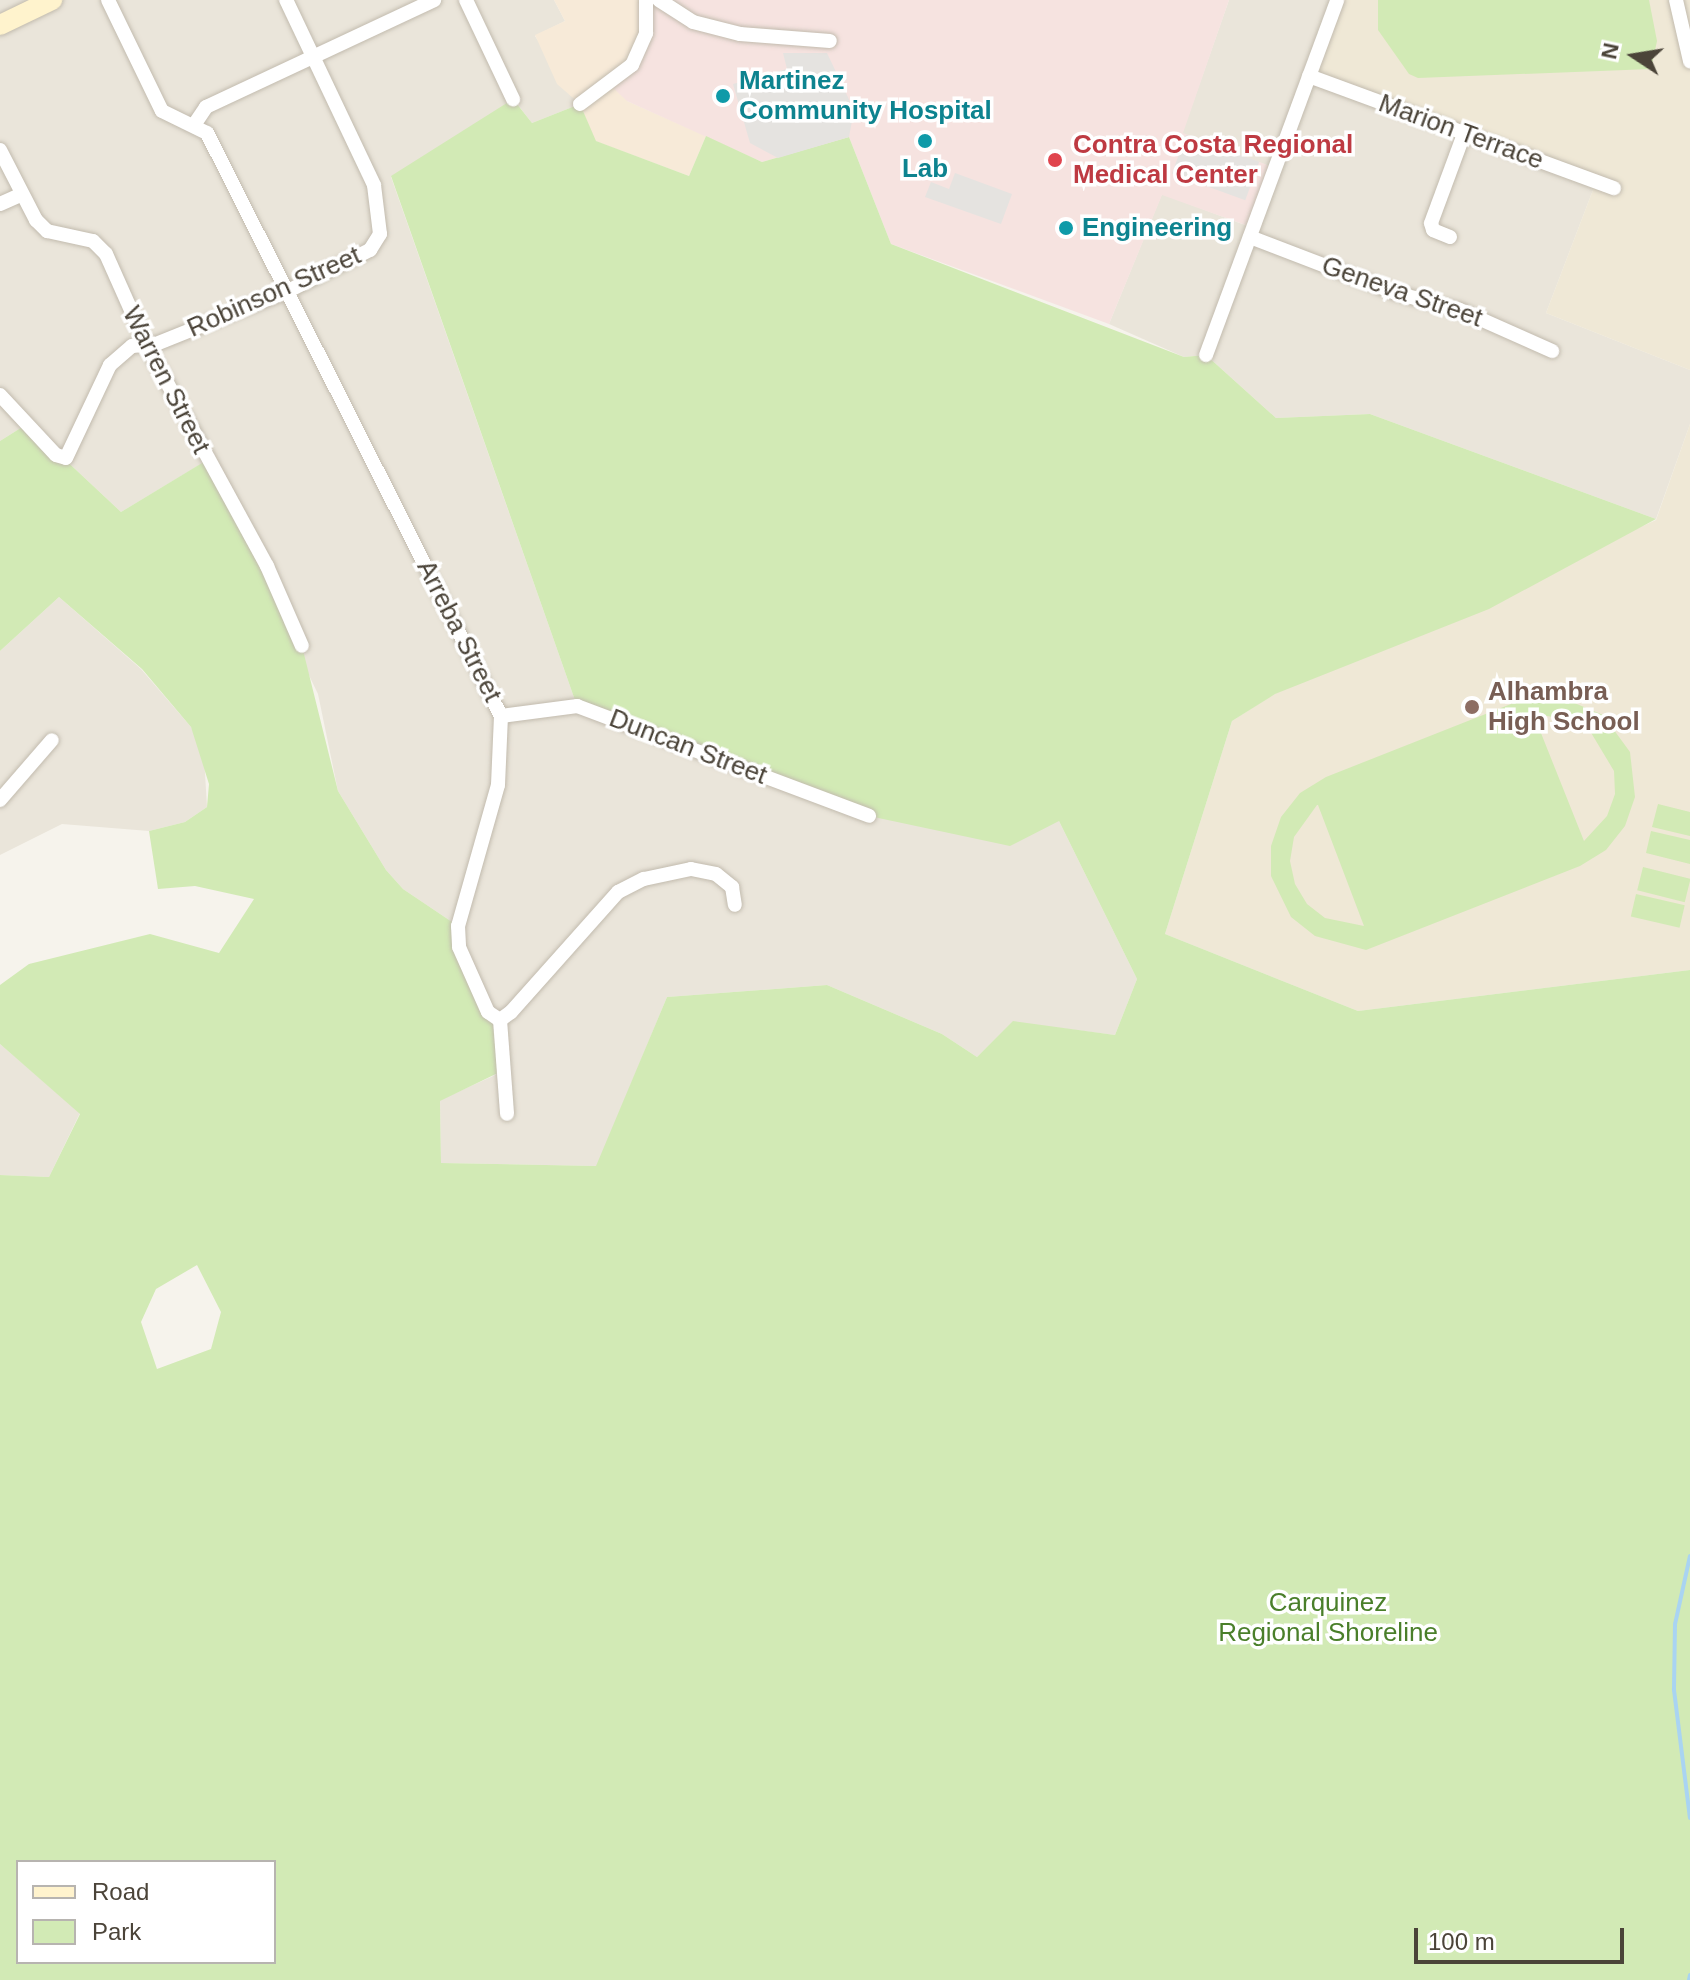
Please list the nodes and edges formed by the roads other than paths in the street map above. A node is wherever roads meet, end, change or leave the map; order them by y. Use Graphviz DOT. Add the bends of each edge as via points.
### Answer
graph roads {
  1 [pos="52,0"];
  2 [pos="108,0"];
  3 [pos="286,0"];
  4 [pos="434,0"];
  5 [pos="466,0"];
  6 [pos="646,0"];
  7 [pos="659,0"];
  8 [pos="1337,0"];
  9 [pos="1676,0"];
  10 [pos="0,25"];
  11 [pos="830,41"];
  12 [pos="312,56"];
  13 [pos="1690,61"];
  14 [pos="1309,76"];
  15 [pos="513,99"];
  16 [pos="580,104"];
  17 [pos="194,125"];
  18 [pos="1464,134"];
  19 [pos="0,150"];
  20 [pos="1614,188"];
  21 [pos="22,194"];
  22 [pos="0,204"];
  23 [pos="1250,237"];
  24 [pos="1450,237"];
  25 [pos="288,291"];
  26 [pos="146,344"];
  27 [pos="1552,351"];
  28 [pos="1206,355"];
  29 [pos="0,395"];
  30 [pos="302,646"];
  31 [pos="501,716"];
  32 [pos="52,740"];
  33 [pos="0,800"];
  34 [pos="869,816"];
  35 [pos="735,905"];
  36 [pos="500,1020"];
  37 [pos="507,1114"];
  1 -- 10 [label="main road"];
  2 -- 17 [label="street, Arreba Street" via="156,102 173,119"];
  3 -- 12 [label="street, Robinson Street"];
  4 -- 12 [label="street"];
  5 -- 15 [label="street"];
  6 -- 16 [label="street" via="646,33 632,65"];
  7 -- 11 [label="street" via="693,22 740,34"];
  8 -- 14 [label="street"];
  9 -- 13 [label="street"];
  12 -- 17 [label="street" via="206,107"];
  12 -- 25 [label="street, Robinson Street" via="374,185 380,234 355,262"];
  14 -- 18 [label="street, Marion Terrace"];
  14 -- 23 [label="street"];
  17 -- 25 [label="street, Arreba Street" via="207,133"];
  18 -- 20 [label="street, Marion Terrace"];
  18 -- 24 [label="street" via="1431,223 1433,230"];
  19 -- 21 [label="street, Warren Street"];
  21 -- 22 [label="street"];
  21 -- 26 [label="street, Warren Street" via="47,231 93,241 106,254"];
  23 -- 27 [label="street, Geneva Street" via="1396,293 1460,310"];
  23 -- 28 [label="street"];
  25 -- 26 [label="street, Robinson Street"];
  25 -- 31 [label="street, Arreba Street"];
  26 -- 29 [label="street, Robinson Street" via="132,346 110,365 66,458 56,455"];
  26 -- 30 [label="street, Warren Street" via="267,566"];
  31 -- 34 [label="street, Duncan Street" via="577,706"];
  31 -- 36 [label="street, Arreba Street" via="498,785 458,926 459,947 477,989 488,1012"];
  32 -- 33 [label="street"];
  35 -- 36 [label="street" via="732,887 716,874 691,869 644,879 618,892"];
  36 -- 37 [label="street"];
}
